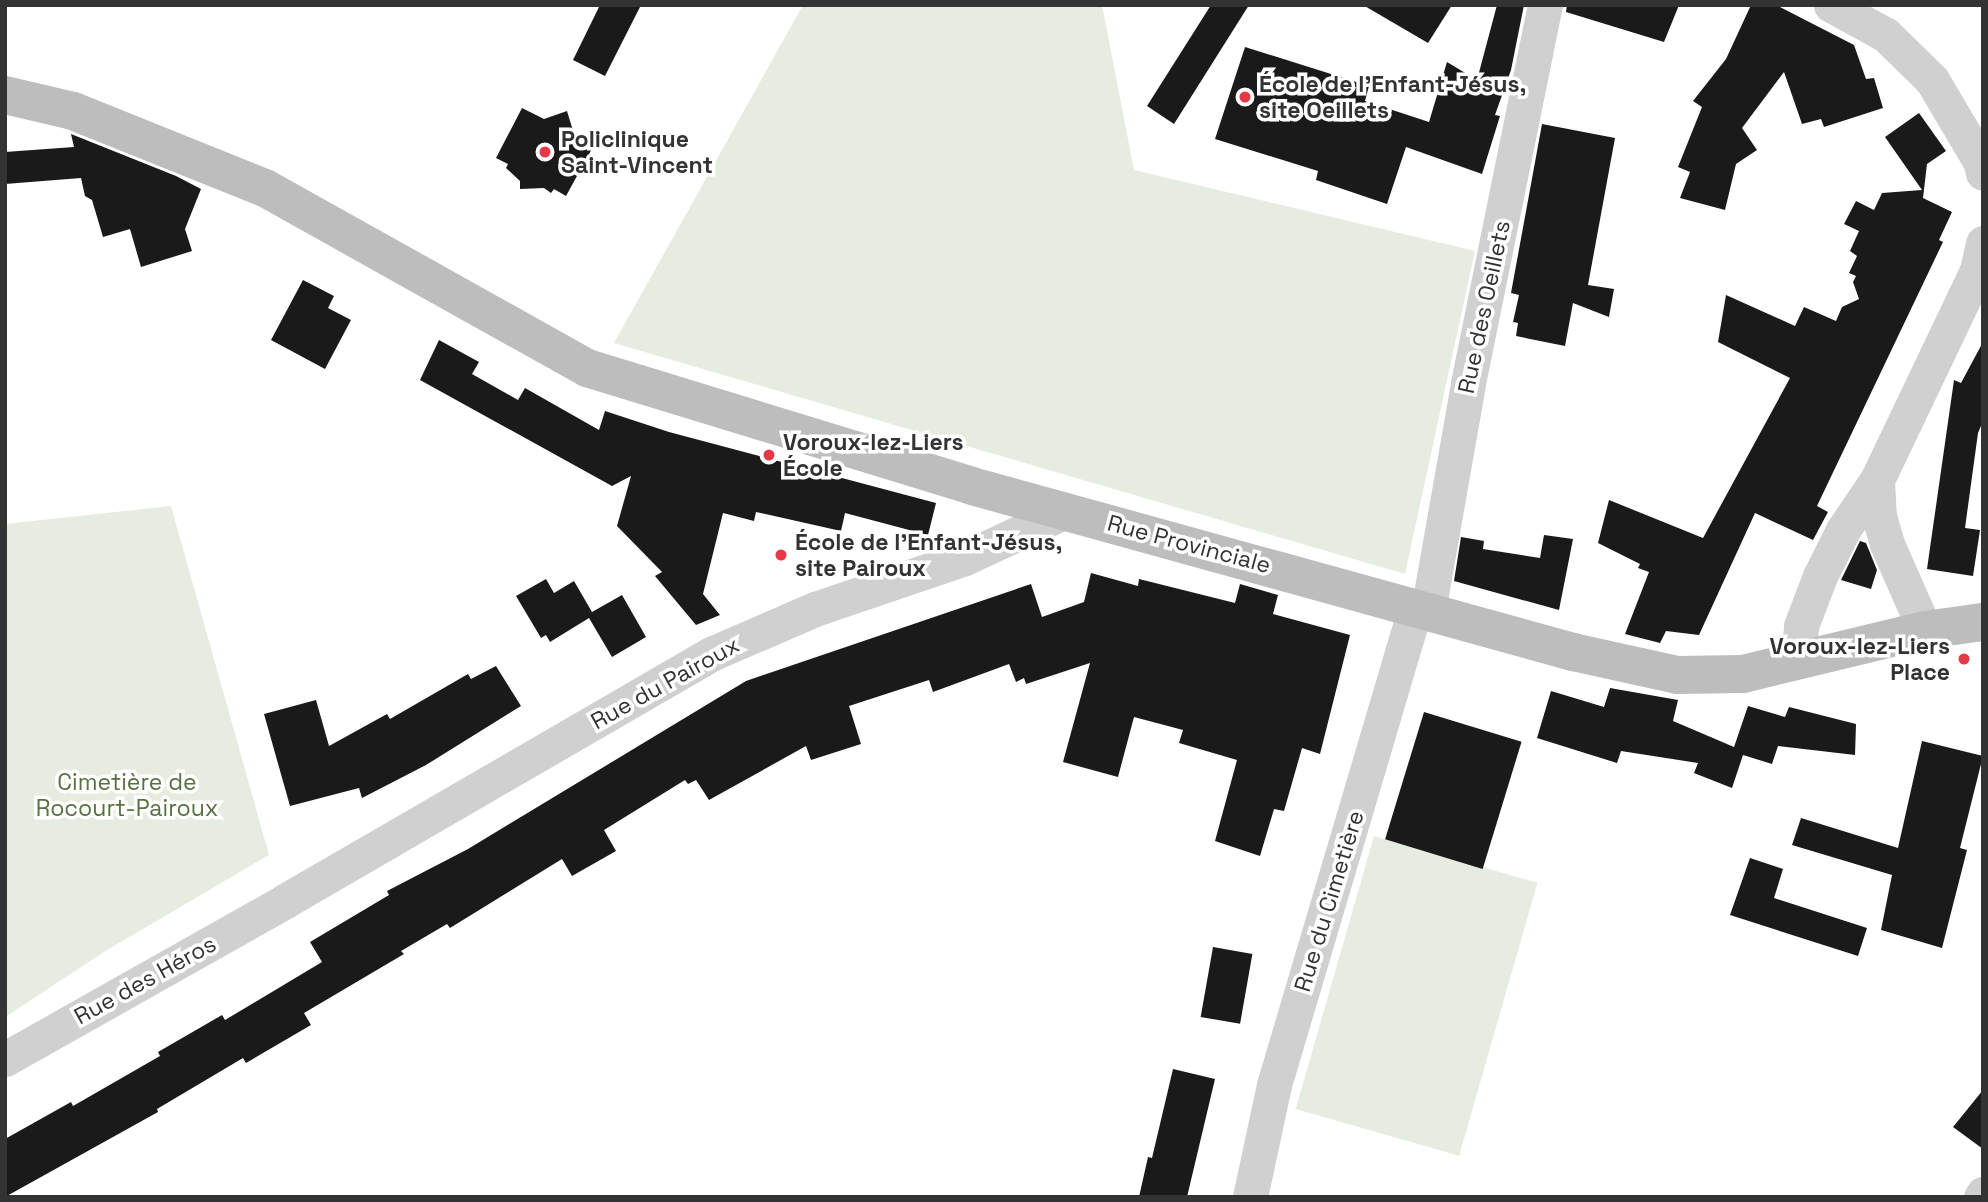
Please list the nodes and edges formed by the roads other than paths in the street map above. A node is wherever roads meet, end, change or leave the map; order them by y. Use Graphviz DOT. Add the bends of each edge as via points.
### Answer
graph roads {
  1 [pos="1545,5"];
  2 [pos="1831,5"];
  3 [pos="5,95"];
  4 [pos="1983,173"];
  5 [pos="1983,243"];
  6 [pos="1877,480"];
  7 [pos="1066,511"];
  8 [pos="1422,609"];
  9 [pos="1983,622"];
  10 [pos="1926,630"];
  11 [pos="1797,661"];
  12 [pos="285,901"];
  13 [pos="5,1059"];
  14 [pos="1250,1197"];
  1 -- 8 [label="street, Rue des Oeillets"];
  2 -- 4 [label="street" via="1886,35 1932,80"];
  3 -- 7 [label="main road, Rue Provinciale" via="73,111 265,188 587,368"];
  5 -- 6 [label="street" via="1977,270"];
  6 -- 10 [label="street" via="1887,544"];
  6 -- 11 [label="street" via="1843,530 1820,576 1801,626"];
  7 -- 8 [label="main road, Rue Provinciale"];
  7 -- 12 [label="street, Rue du Pairoux" via="965,558 816,608 711,654"];
  8 -- 11 [label="main road, Rue Provinciale" via="1573,652 1678,675 1743,674"];
  8 -- 14 [label="street, Rue du Cimetière" via="1274,1084"];
  9 -- 10 [label="main road"];
  10 -- 11 [label="main road, Rue Provinciale"];
  12 -- 13 [label="street, Rue des Héros"];
}
